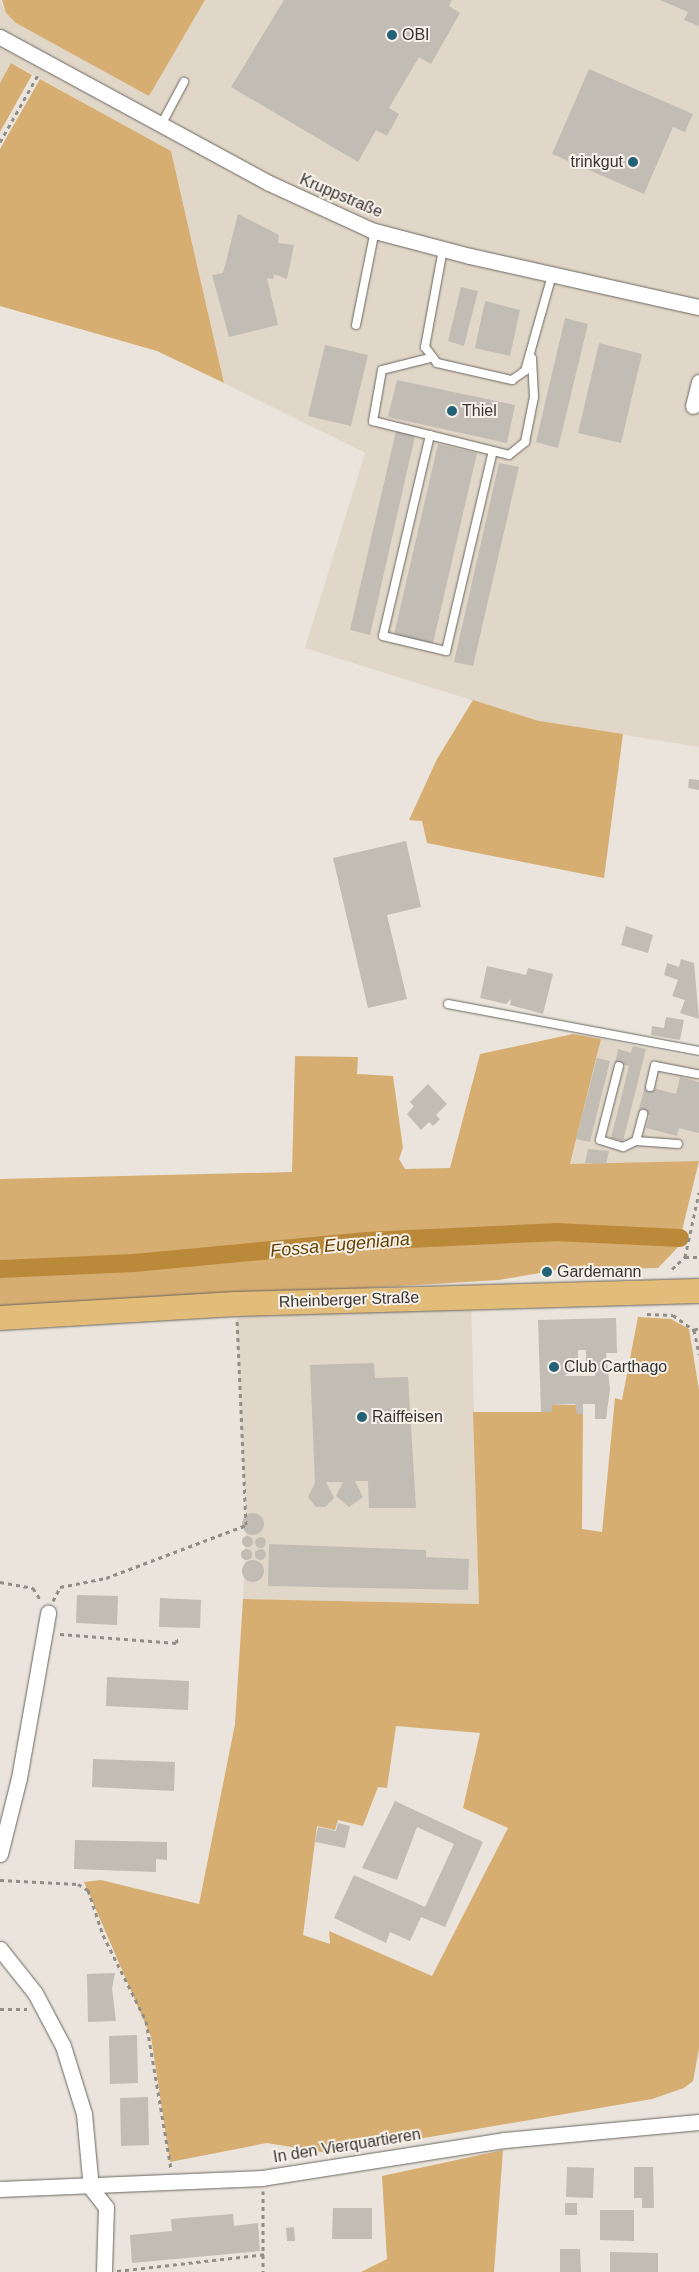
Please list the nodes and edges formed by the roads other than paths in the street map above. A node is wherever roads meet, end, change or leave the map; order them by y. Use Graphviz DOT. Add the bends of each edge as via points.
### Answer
graph roads {
  1 [pos="0,37"];
  2 [pos="184,82"];
  3 [pos="162,125"];
  4 [pos="375,230"];
  5 [pos="443,249"];
  6 [pos="552,275"];
  7 [pos="699,307"];
  8 [pos="356,326"];
  9 [pos="430,358"];
  10 [pos="532,358"];
  11 [pos="699,382"];
  12 [pos="693,406"];
  13 [pos="430,435"];
  14 [pos="493,451"];
  15 [pos="448,1004"];
  16 [pos="699,1051"];
  17 [pos="619,1066"];
  18 [pos="697,1074"];
  19 [pos="650,1087"];
  20 [pos="643,1114"];
  21 [pos="636,1141"];
  22 [pos="678,1144"];
  23 [pos="699,1292"];
  24 [pos="0,1318"];
  25 [pos="48,1613"];
  26 [pos="0,1854"];
  27 [pos="0,1949"];
  28 [pos="699,2122"];
  29 [pos="91,2188"];
  30 [pos="0,2189"];
  31 [pos="104,2272"];
  1 -- 3 [label="street, Kruppstraße"];
  2 -- 3 [label="lane"];
  3 -- 4 [label="street, Kruppstraße" via="269,183"];
  4 -- 5 [label="street, Kruppstraße"];
  4 -- 8 [label="lane"];
  5 -- 6 [label="street, Kruppstraße"];
  5 -- 9 [label="lane" via="424,347"];
  6 -- 7 [label="street, Kruppstraße"];
  6 -- 10 [label="lane"];
  9 -- 10 [label="lane" via="512,380 525,371"];
  9 -- 13 [label="lane" via="382,370 372,421"];
  10 -- 14 [label="lane" via="534,397 525,442 509,455"];
  11 -- 12 [label="street"];
  13 -- 14 [label="lane"];
  13 -- 14 [label="lane" via="383,636 446,651"];
  15 -- 16 [label="lane"];
  17 -- 21 [label="lane" via="600,1140 623,1147"];
  18 -- 19 [label="lane" via="655,1066"];
  20 -- 21 [label="lane"];
  21 -- 22 [label="lane"];
  23 -- 24 [label="main road, Rheinberger Straße" via="236,1304"];
  25 -- 26 [label="street" via="19,1778"];
  27 -- 29 [label="street" via="43,2009 63,2046 84,2114"];
  28 -- 29 [label="street, In den Vierquartieren" via="504,2140 262,2178"];
  29 -- 30 [label="street, In den Vierquartieren"];
  29 -- 31 [label="street" via="106,2207"];
}
